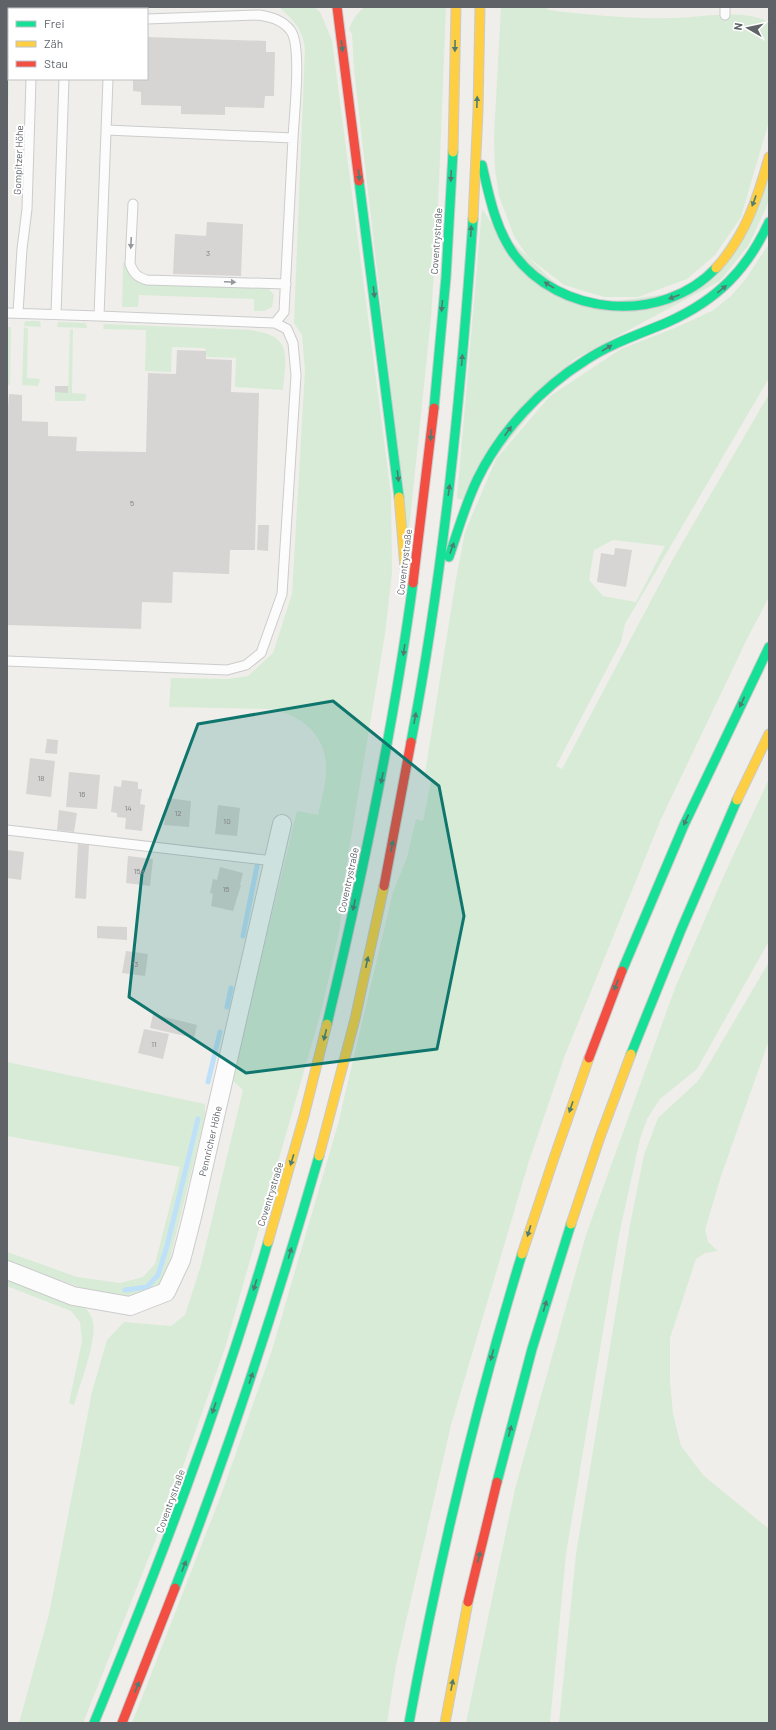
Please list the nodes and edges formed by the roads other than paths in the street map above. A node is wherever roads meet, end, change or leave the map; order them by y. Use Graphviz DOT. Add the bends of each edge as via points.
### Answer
graph roads {
  1 [pos="337,7"];
  2 [pos="456,7"];
  3 [pos="480,7"];
  4 [pos="148,19"];
  5 [pos="31,80"];
  6 [pos="64,80"];
  7 [pos="108,80"];
  8 [pos="106,130"];
  9 [pos="293,138"];
  10 [pos="476,141"];
  11 [pos="769,157"];
  12 [pos="133,204"];
  13 [pos="769,222"];
  14 [pos="286,284"];
  15 [pos="7,313"];
  16 [pos="18,313"];
  17 [pos="56,314"];
  18 [pos="100,316"];
  19 [pos="275,322"];
  20 [pos="434,598"];
  21 [pos="409,611"];
  22 [pos="769,647"];
  23 [pos="7,661"];
  24 [pos="769,734"];
  25 [pos="282,824"];
  26 [pos="7,830"];
  27 [pos="274,861"];
  28 [pos="7,1270"];
  29 [pos="94,1723"];
  30 [pos="122,1723"];
  31 [pos="409,1723"];
  32 [pos="445,1723"];
  1 -- 21 [label="main road, one-way" via="398,479"];
  2 -- 21 [label="main road, Coventrystraße, one-way" via="453,148 446,266 429,459"];
  10 -- 3 [label="main road, one-way"];
  4 -- 9 [label="lane" via="259,15 272,17 283,23 292,32 296,52"];
  5 -- 16 [label="lane, Gompitzer Höhe" via="27,209"];
  6 -- 17 [label="lane"];
  7 -- 8 [label="lane"];
  8 -- 9 [label="lane"];
  8 -- 18 [label="lane"];
  9 -- 14 [label="lane"];
  11 -- 10 [label="main road, one-way" via="738,240 711,273 677,296 658,302 620,307 586,302 561,293 537,278 520,262 503,236 492,207"];
  20 -- 10 [label="main road, one-way" via="453,464 470,268"];
  12 -- 14 [label="lane, one-way" via="130,264 139,278"];
  20 -- 13 [label="main road, one-way" via="478,480 489,458 516,420 571,370 588,359 616,343 673,319 723,289 757,248"];
  14 -- 19 [label="lane" via="284,312"];
  15 -- 16 [label="lane"];
  16 -- 17 [label="lane"];
  17 -- 18 [label="lane"];
  18 -- 19 [label="lane"];
  19 -- 23 [label="lane" via="287,329 294,343 296,375 282,594 261,653 246,665 227,670"];
  30 -- 20 [label="main road, one-way" via="156,1641 216,1480 262,1346 328,1126 384,884 406,772"];
  21 -- 29 [label="main road, Coventrystraße, one-way" via="384,769 334,997 303,1123 228,1371 161,1557"];
  22 -- 31 [label="main road, one-way" via="680,833 630,949 556,1149 494,1349 461,1474 429,1614"];
  32 -- 24 [label="main road, one-way" via="493,1493 570,1226 630,1056 660,980 710,860"];
  25 -- 27 [label="street, Pennricher Höhe"];
  26 -- 27 [label="lane"];
  27 -- 28 [label="street, Pennricher Höhe" via="192,1217 181,1260 166,1292 130,1306 73,1296"];
}
